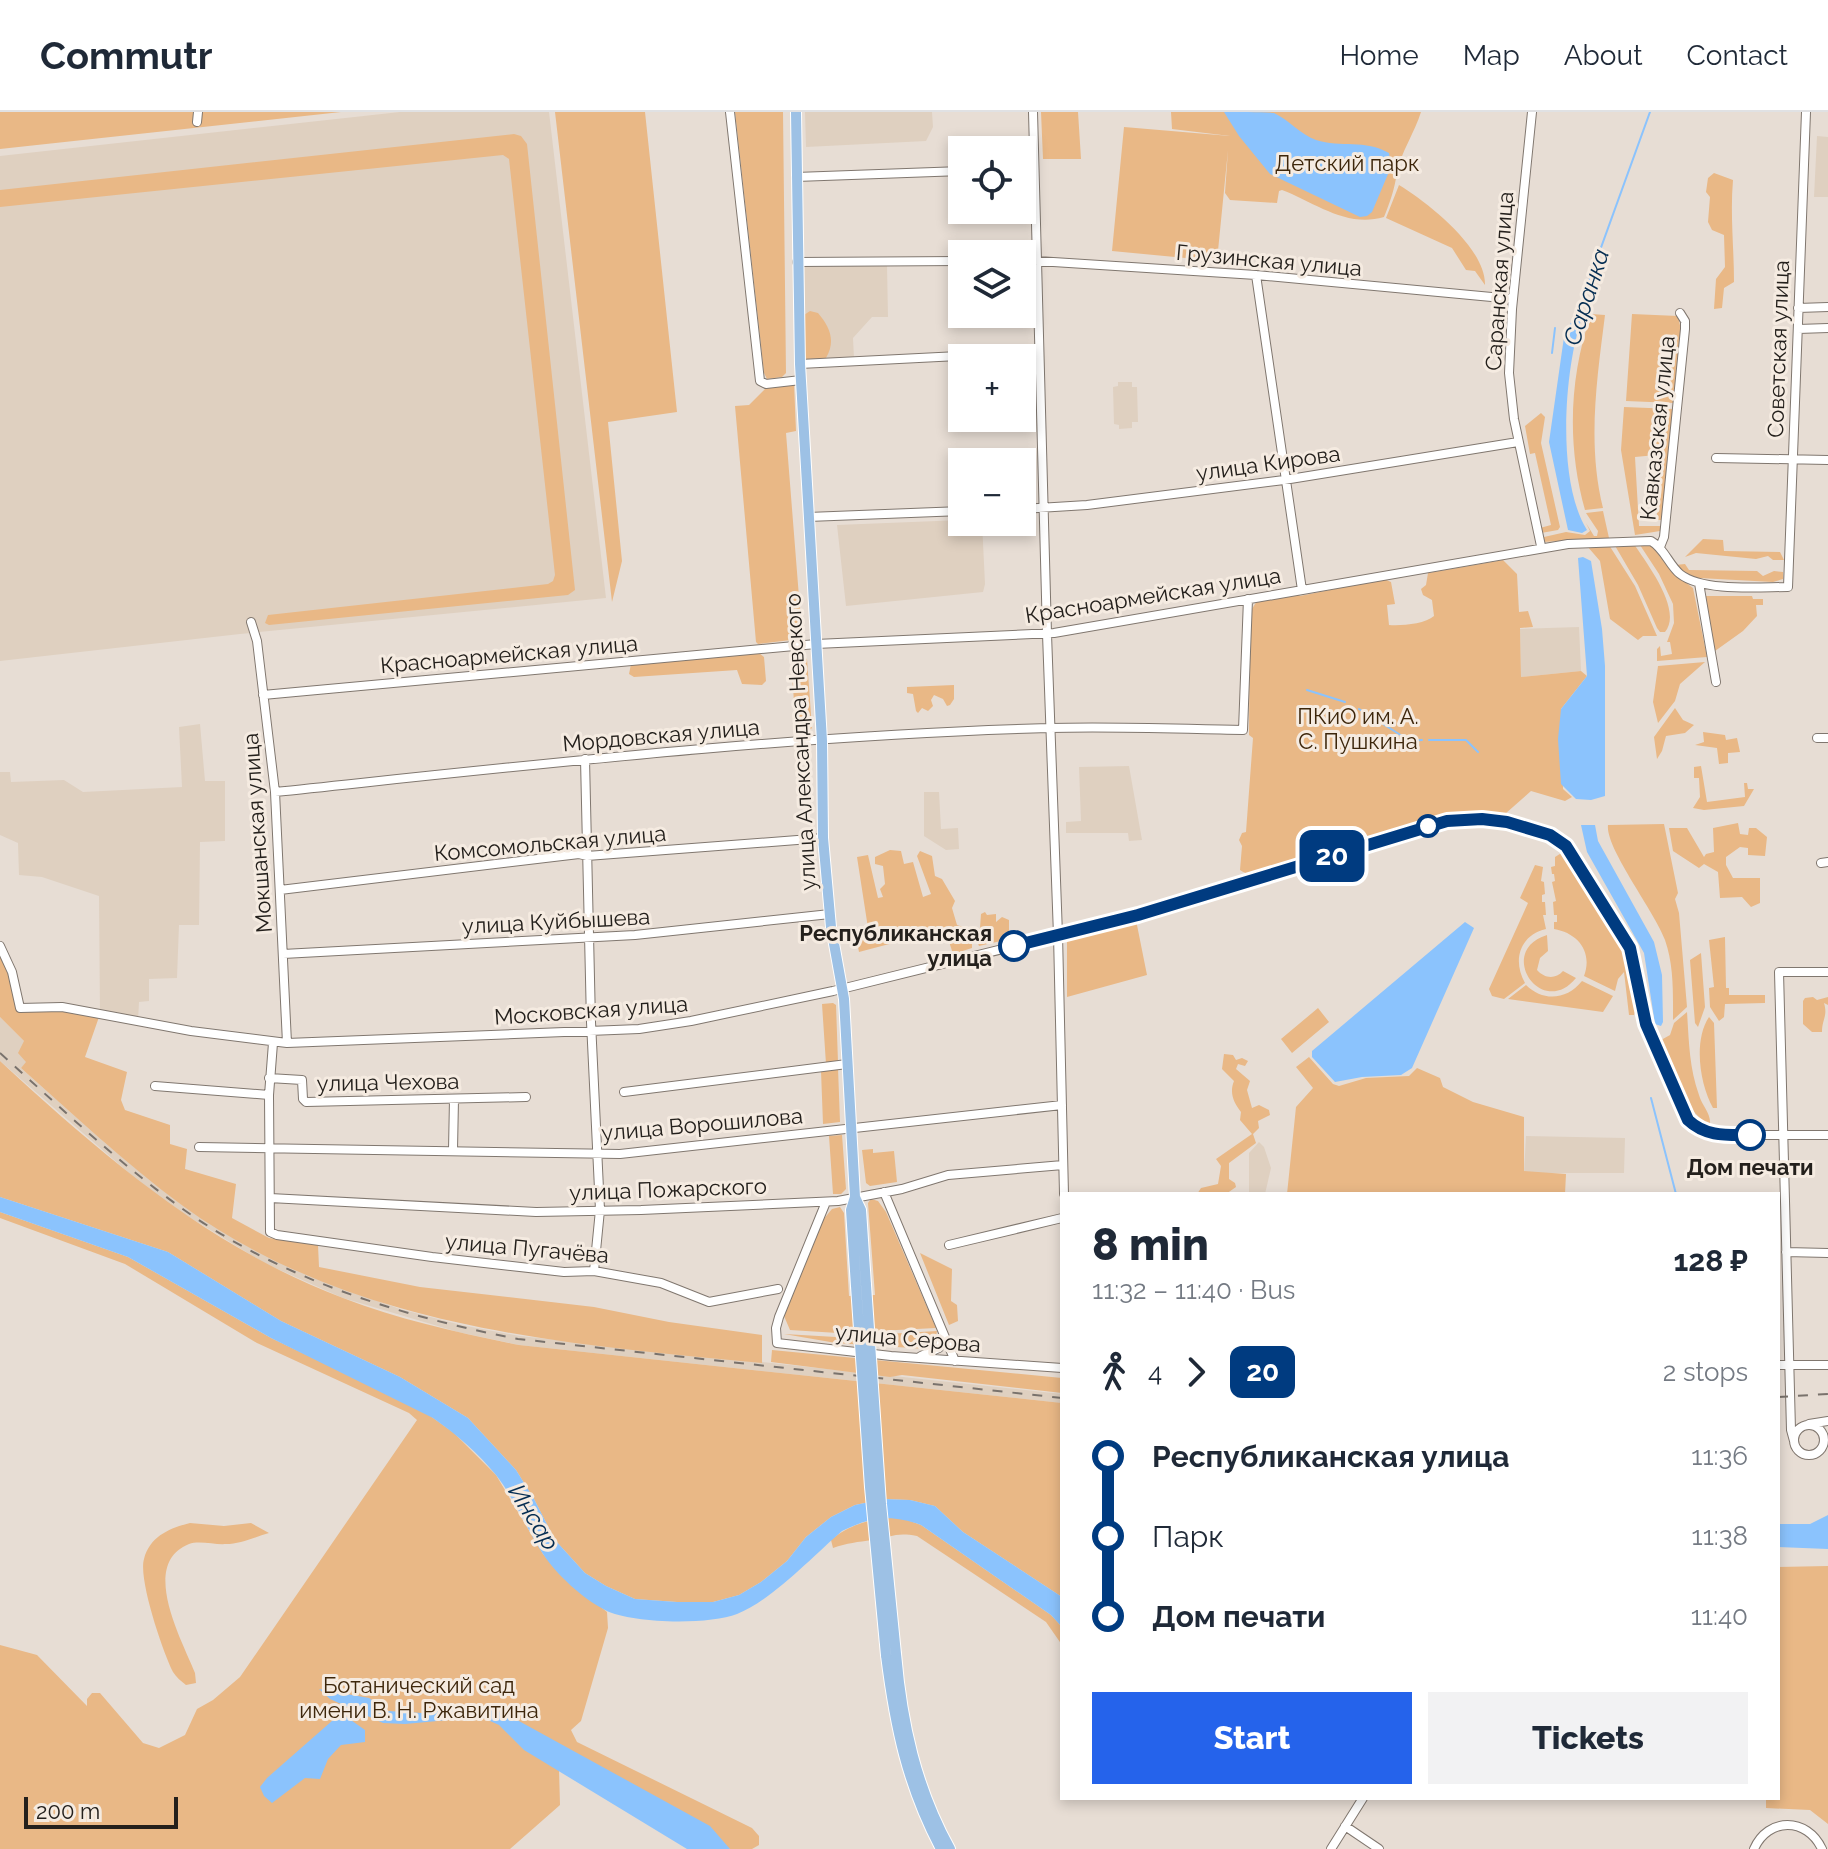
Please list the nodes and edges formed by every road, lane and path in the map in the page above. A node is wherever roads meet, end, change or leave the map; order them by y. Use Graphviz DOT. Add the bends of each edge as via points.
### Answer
graph roads {
  1 [pos="730,112"];
  2 [pos="796,112"];
  3 [pos="1033,112"];
  4 [pos="1532,112"];
  5 [pos="1806,112"];
  6 [pos="1033,136"];
  7 [pos="948,172"];
  8 [pos="796,177"];
  9 [pos="1036,224"];
  10 [pos="1037,260"];
  11 [pos="948,261"];
  12 [pos="797,262"];
  13 [pos="1256,275"];
  14 [pos="1513,299"];
  15 [pos="1828,307"];
  16 [pos="1798,308"];
  17 [pos="1680,313"];
  18 [pos="1828,328"];
  19 [pos="1798,329"];
  20 [pos="1039,352"];
  21 [pos="800,364"];
  22 [pos="801,380"];
  23 [pos="1518,442"];
  24 [pos="1716,458"];
  25 [pos="1828,460"];
  26 [pos="1792,461"];
  27 [pos="1284,480"];
  28 [pos="1036,509"];
  29 [pos="1043,509"];
  30 [pos="948,512"];
  31 [pos="808,517"];
  32 [pos="1541,546"];
  33 [pos="1660,547"];
  34 [pos="1699,583"];
  35 [pos="1302,590"];
  36 [pos="1248,599"];
  37 [pos="251,622"];
  38 [pos="1047,634"];
  39 [pos="816,644"];
  40 [pos="1716,682"];
  41 [pos="263,695"];
  42 [pos="1050,727"];
  43 [pos="1817,738"];
  44 [pos="1828,738"];
  45 [pos="822,741"];
  46 [pos="585,759"];
  47 [pos="275,792"];
  48 [pos="823,838"];
  49 [pos="587,856"];
  50 [pos="280,890"];
  51 [pos="830,914"];
  52 [pos="1058,935"];
  53 [pos="588,938"];
  54 [pos="0,946"];
  55 [pos="283,954"];
  56 [pos="1828,972"];
  57 [pos="842,987"];
  58 [pos="591,1032"];
  59 [pos="273,1043"];
  60 [pos="287,1043"];
  61 [pos="847,1064"];
  62 [pos="269,1078"];
  63 [pos="155,1086"];
  64 [pos="624,1092"];
  65 [pos="269,1095"];
  66 [pos="526,1097"];
  67 [pos="454,1099"];
  68 [pos="1062,1105"];
  69 [pos="850,1128"];
  70 [pos="1784,1135"];
  71 [pos="1828,1135"];
  72 [pos="270,1146"];
  73 [pos="199,1147"];
  74 [pos="453,1150"];
  75 [pos="596,1152"];
  76 [pos="1063,1165"];
  77 [pos="884,1192"];
  78 [pos="1064,1192"];
  79 [pos="855,1197"];
  80 [pos="270,1198"];
  81 [pos="826,1202"];
  82 [pos="600,1210"];
  83 [pos="1060,1218"];
  84 [pos="949,1245"];
  85 [pos="1786,1252"];
  86 [pos="1828,1253"];
  87 [pos="594,1271"];
  88 [pos="778,1289"];
  89 [pos="943,1330"];
  90 [pos="948,1345"];
  91 [pos="915,1358"];
  92 [pos="1789,1360"];
  93 [pos="955,1361"];
  94 [pos="1060,1362"];
  95 [pos="972,1363"];
  96 [pos="1780,1364"];
  97 [pos="1828,1365"];
  98 [pos="1045,1368"];
  99 [pos="1060,1368"];
  100 [pos="1791,1418"];
  101 [pos="1828,1421"];
  102 [pos="1807,1425"];
  103 [pos="1794,1441"];
  104 [pos="1826,1441"];
  105 [pos="891,1655"];
  106 [pos="1362,1800"];
  107 [pos="1345,1826"];
  108 [pos="941,1849"];
  109 [pos="950,1849"];
  110 [pos="1331,1849"];
  111 [pos="1379,1849"];
  112 [pos="1754,1849"];
  113 [pos="1822,1849"];
  1 -- 22 [label="street" via="759,377 766,384"];
  2 -- 8 [label="main road, улица Александра Невского"];
  3 -- 6 [label="street"];
  4 -- 14 [label="street, Саранская улица"];
  5 -- 16 [label="street, Советская улица"];
  7 -- 8 [label="street"];
  8 -- 12 [label="main road, улица Александра Невского"];
  9 -- 10 [label="street"];
  10 -- 13 [label="street, Грузинская улица"];
  10 -- 20 [label="street"];
  11 -- 12 [label="street"];
  12 -- 21 [label="main road, улица Александра Невского"];
  13 -- 14 [label="street, Грузинская улица"];
  13 -- 27 [label="street"];
  14 -- 23 [label="street, Саранская улица" via="1509,373"];
  15 -- 16 [label="street"];
  16 -- 19 [label="street, Советская улица"];
  17 -- 33 [label="street, Кавказская улица" via="1685,329"];
  18 -- 19 [label="street"];
  19 -- 26 [label="street, Советская улица"];
  20 -- 21 [label="street"];
  20 -- 29 [label="street"];
  21 -- 22 [label="main road, улица Александра Невского"];
  22 -- 31 [label="main road, улица Александра Невского"];
  23 -- 27 [label="street, улица Кирова"];
  23 -- 32 [label="street, Саранская улица"];
  24 -- 26 [label="street"];
  25 -- 26 [label="street"];
  26 -- 34 [label="street, Советская улица" via="1788,587"];
  27 -- 29 [label="street, улица Кирова"];
  27 -- 35 [label="street"];
  28 -- 29 [label="street, улица Кирова"];
  29 -- 38 [label="street"];
  30 -- 31 [label="street"];
  31 -- 39 [label="main road, улица Александра Невского"];
  32 -- 33 [label="street, Красноармейская улица" via="1647,540"];
  32 -- 35 [label="street, Красноармейская улица"];
  33 -- 34 [label="street" via="1681,575"];
  34 -- 40 [label="street"];
  35 -- 36 [label="street, Красноармейская улица"];
  36 -- 38 [label="street, Красноармейская улица"];
  36 -- 42 [label="street, Мордовская улица" via="1243,730"];
  37 -- 41 [label="street, Мокшанская улица"];
  38 -- 39 [label="street, Красноармейская улица"];
  38 -- 42 [label="street"];
  39 -- 41 [label="street, Красноармейская улица"];
  39 -- 45 [label="main road, улица Александра Невского"];
  41 -- 47 [label="street, Мокшанская улица"];
  42 -- 45 [label="street, Мордовская улица"];
  42 -- 52 [label="street"];
  43 -- 44 [label="street"];
  45 -- 46 [label="street, Мордовская улица"];
  45 -- 48 [label="main road, улица Александра Невского"];
  46 -- 47 [label="street, Мордовская улица"];
  46 -- 49 [label="street"];
  47 -- 50 [label="street, Мокшанская улица"];
  48 -- 49 [label="street, Комсомольская улица"];
  48 -- 51 [label="main road, улица Александра Невского"];
  49 -- 50 [label="street, Комсомольская улица"];
  49 -- 53 [label="street"];
  50 -- 55 [label="street, Мокшанская улица"];
  51 -- 53 [label="street, улица Куйбышева"];
  51 -- 57 [label="main road, улица Александра Невского"];
  52 -- 57 [label="street, Московская улица"];
  52 -- 68 [label="street"];
  52 -- 70 [label="street, Московская улица" via="1447,821 1515,824 1566,846 1627,942 1646,1024 1688,1120 1712,1134"];
  53 -- 55 [label="street, улица Куйбышева"];
  53 -- 58 [label="street"];
  54 -- 59 [label="street, Московская улица" via="20,1008 62,1007"];
  55 -- 60 [label="street, Мокшанская улица"];
  56 -- 70 [label="street" via="1779,972"];
  57 -- 58 [label="street, Московская улица" via="682,1023"];
  57 -- 61 [label="main road, улица Александра Невского"];
  58 -- 60 [label="street, Московская улица"];
  58 -- 75 [label="street"];
  59 -- 60 [label="street, Московская улица"];
  59 -- 62 [label="street"];
  61 -- 64 [label="street"];
  61 -- 69 [label="main road, улица Александра Невского"];
  62 -- 65 [label="street"];
  62 -- 67 [label="street, улица Чехова" via="302,1080 306,1102"];
  63 -- 65 [label="street"];
  65 -- 72 [label="street"];
  66 -- 67 [label="street, улица Чехова"];
  67 -- 74 [label="street"];
  68 -- 69 [label="street, улица Ворошилова"];
  68 -- 76 [label="street"];
  69 -- 75 [label="street, улица Ворошилова" via="620,1154"];
  69 -- 79 [label="main road, улица Александра Невского"];
  70 -- 71 [label="street, Московская улица"];
  70 -- 85 [label="street"];
  72 -- 73 [label="street, улица Ворошилова"];
  72 -- 74 [label="street, улица Ворошилова"];
  72 -- 80 [label="street"];
  74 -- 75 [label="street, улица Ворошилова"];
  75 -- 82 [label="street"];
  76 -- 77 [label="street, улица Пожарского" via="948,1175"];
  76 -- 78 [label="street"];
  77 -- 79 [label="street, улица Пожарского"];
  77 -- 89 [label="street"];
  79 -- 81 [label="street, улица Пожарского"];
  79 -- 105 [label="main road, улица Александра Невского, bridge" via="861,1210 861,1286"];
  80 -- 82 [label="street, улица Пожарского" via="536,1212"];
  80 -- 87 [label="street, улица Пугачёва" via="270,1232 277,1235 564,1272"];
  81 -- 82 [label="street, улица Пожарского"];
  81 -- 91 [label="street, улица Серова" via="779,1317 777,1343"];
  82 -- 87 [label="street"];
  83 -- 84 [label="street"];
  85 -- 86 [label="street"];
  85 -- 92 [label="street"];
  87 -- 88 [label="street, улица Пугачёва" via="661,1283 709,1302"];
  89 -- 90 [label="street"];
  89 -- 91 [label="street" via="939,1348"];
  90 -- 93 [label="street"];
  90 -- 95 [label="street"];
  91 -- 93 [label="street, улица Серова"];
  92 -- 96 [label="street"];
  92 -- 97 [label="street"];
  92 -- 100 [label="street"];
  93 -- 95 [label="street, улица Серова"];
  94 -- 98 [label="street"];
  95 -- 98 [label="street, улица Серова"];
  98 -- 99 [label="street, улица Серова"];
  100 -- 102 [label="street"];
  100 -- 103 [label="street"];
  101 -- 102 [label="street"];
  102 -- 103 [label="street" via="1795,1433"];
  102 -- 104 [label="street" via="1821,1430"];
  103 -- 104 [label="street" via="1810,1455"];
  105 -- 108 [label="main road" via="895,1725 903,1757"];
  105 -- 109 [label="main road" via="909,1748"];
  106 -- 107 [label="street"];
  107 -- 110 [label="street"];
  107 -- 111 [label="street"];
  112 -- 113 [label="street" via="1769,1829 1789,1824 1809,1832"];
}
